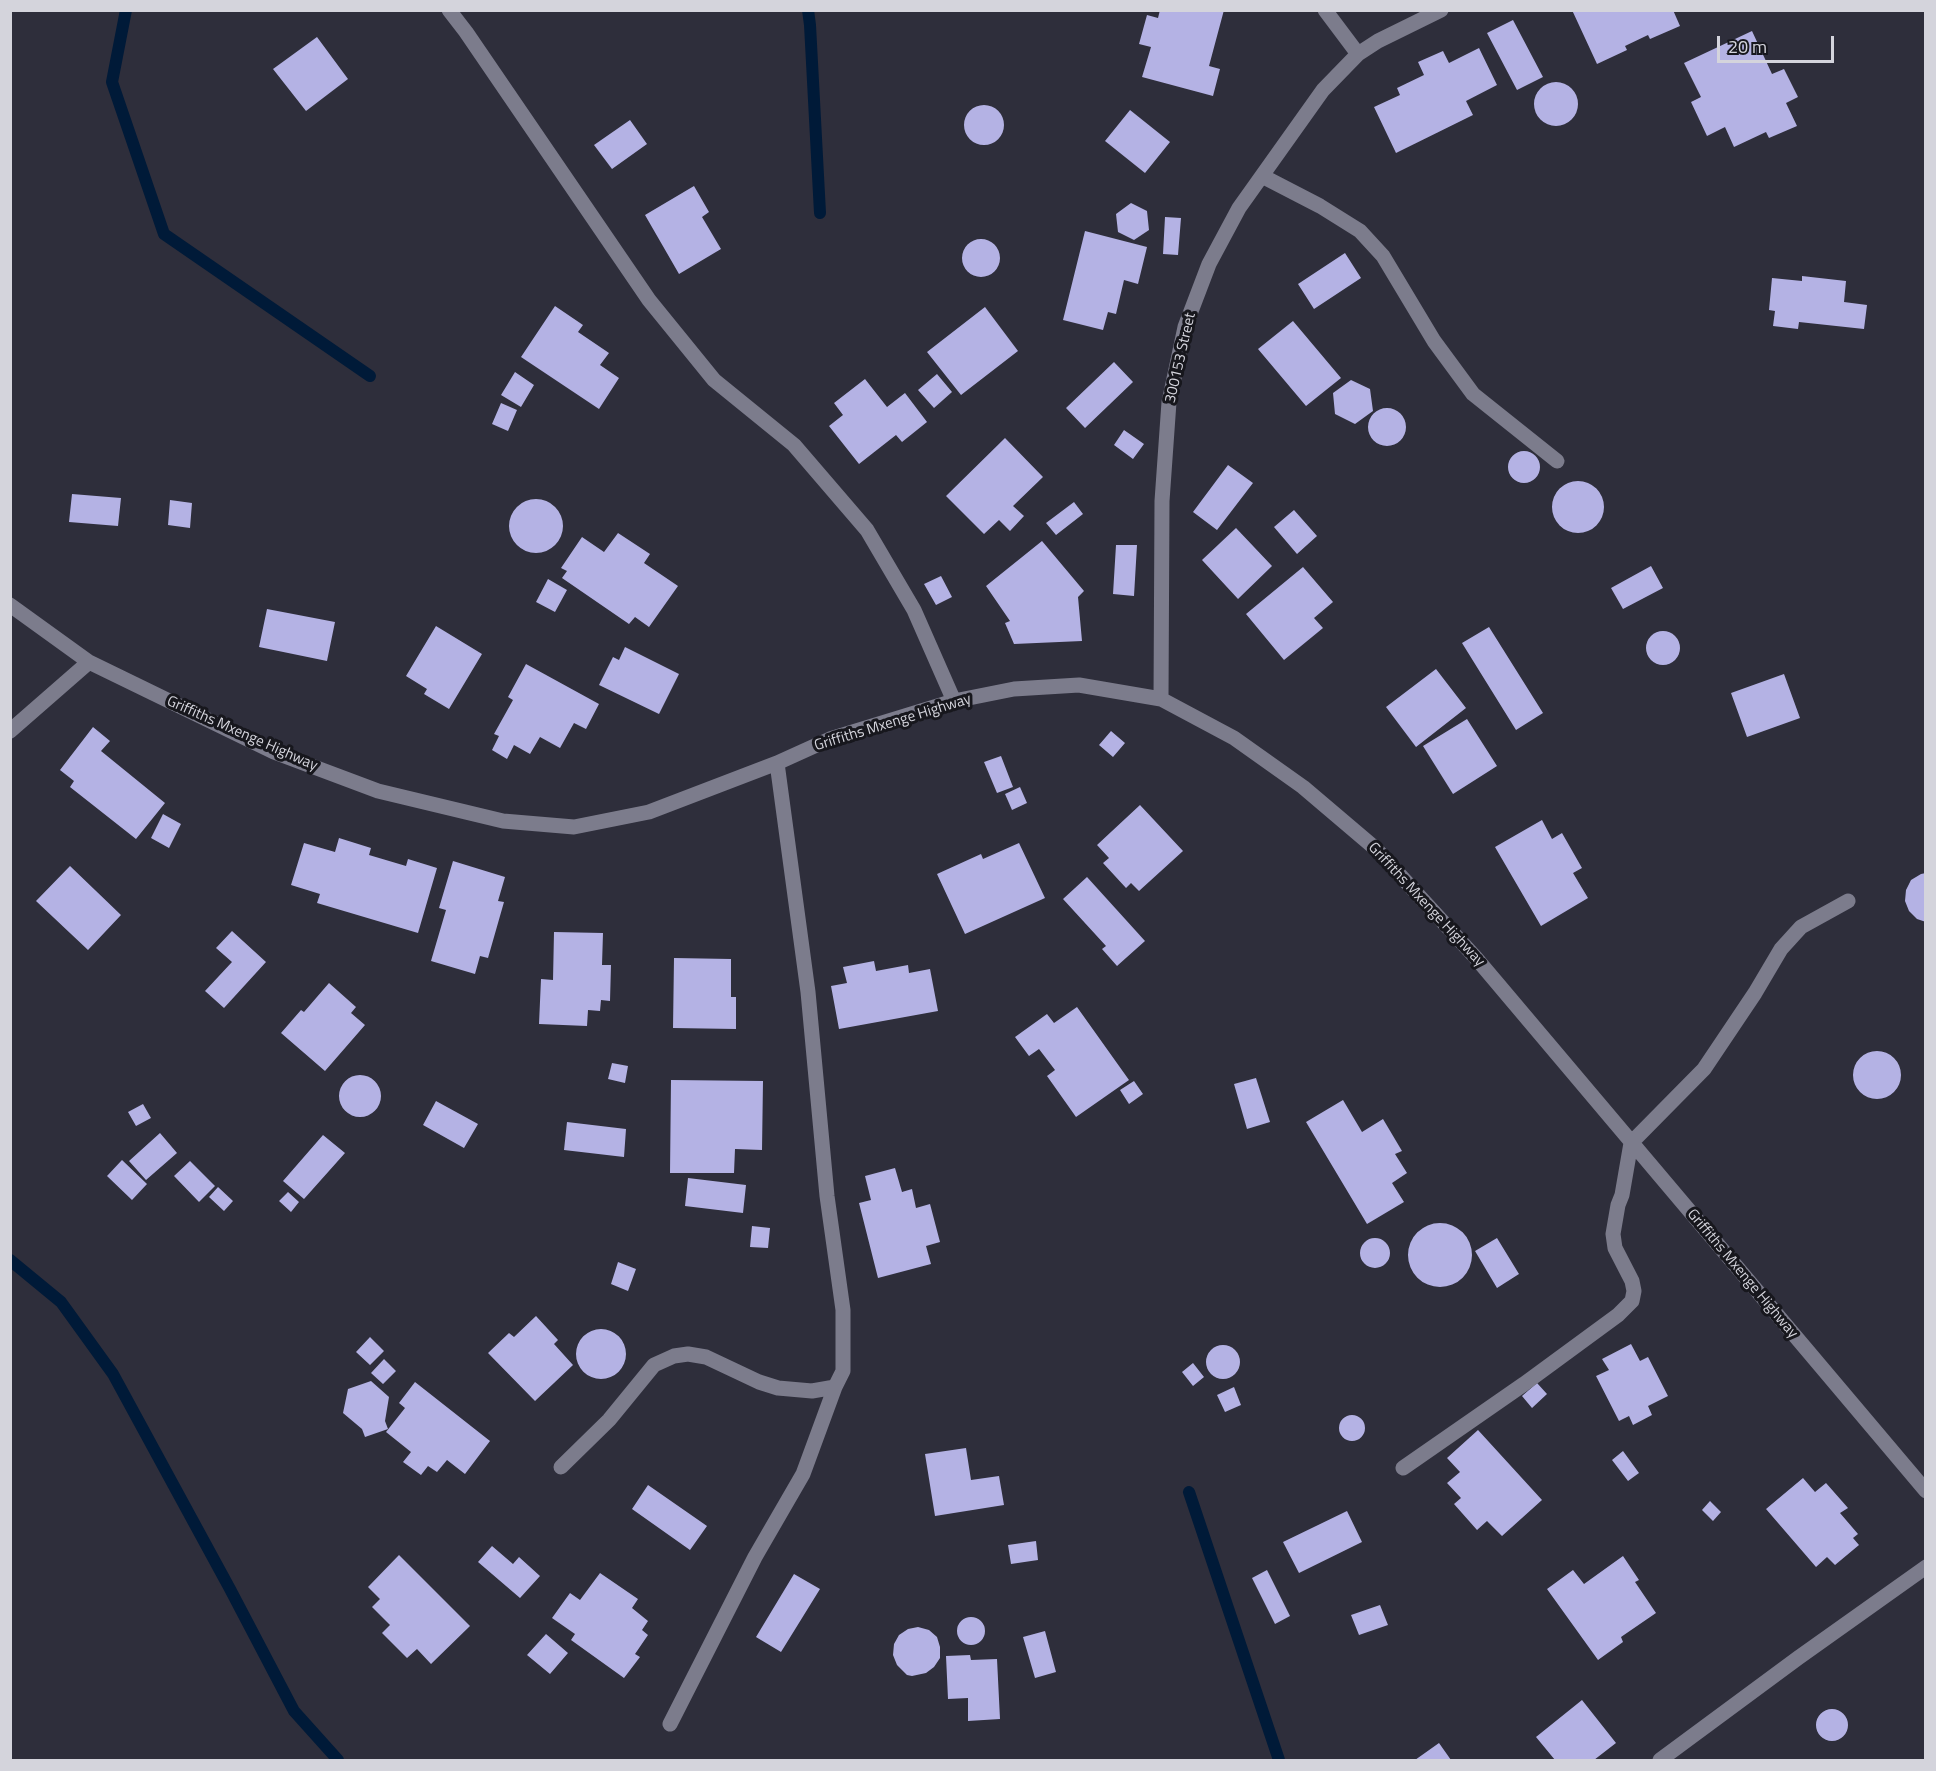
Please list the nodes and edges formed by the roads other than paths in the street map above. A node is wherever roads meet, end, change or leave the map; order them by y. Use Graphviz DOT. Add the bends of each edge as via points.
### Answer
graph roads {
  1 [pos="449,10"];
  2 [pos="1325,10"];
  3 [pos="1441,10"];
  4 [pos="1358,54"];
  5 [pos="1262,176"];
  6 [pos="1557,461"];
  7 [pos="10,605"];
  8 [pos="89,662"];
  9 [pos="1161,699"];
  10 [pos="954,701"];
  11 [pos="10,731"];
  12 [pos="777,763"];
  13 [pos="1848,901"];
  14 [pos="1631,1143"];
  15 [pos="835,1387"];
  16 [pos="561,1467"];
  17 [pos="1403,1468"];
  18 [pos="1926,1491"];
  19 [pos="1926,1567"];
  20 [pos="670,1724"];
  21 [pos="1660,1761"];
  1 -- 10 [label="street" via="656,309 714,380 794,445 867,530 914,610"];
  2 -- 4 [label="street"];
  3 -- 4 [label="street, 300153 Street" via="1378,40"];
  4 -- 5 [label="street, 300153 Street" via="1323,90"];
  5 -- 6 [label="street" via="1360,231 1383,256 1434,341 1473,394"];
  5 -- 9 [label="street, 300153 Street" via="1239,208 1209,264 1185,327 1169,402 1162,501"];
  7 -- 8 [label="street, Griffiths Mxenge Highway"];
  8 -- 11 [label="street"];
  8 -- 12 [label="street, Griffiths Mxenge Highway" via="274,752 378,791 503,821 574,827 649,812"];
  9 -- 10 [label="street, Griffiths Mxenge Highway" via="1079,685 1014,689"];
  9 -- 14 [label="street, Griffiths Mxenge Highway" via="1234,738 1303,787 1376,849 1476,957"];
  10 -- 12 [label="street, Griffiths Mxenge Highway" via="830,739"];
  12 -- 15 [label="street" via="808,992 827,1196 843,1310 843,1371"];
  13 -- 14 [label="street" via="1801,927 1781,949 1704,1069"];
  14 -- 17 [label="street" via="1613,1234 1634,1291 1632,1301 1524,1384"];
  14 -- 18 [label="street, Griffiths Mxenge Highway"];
  15 -- 16 [label="street" via="812,1391 778,1388 706,1357 674,1356 654,1365 609,1420"];
  15 -- 20 [label="street" via="803,1474"];
  19 -- 21 [label="street"];
}
